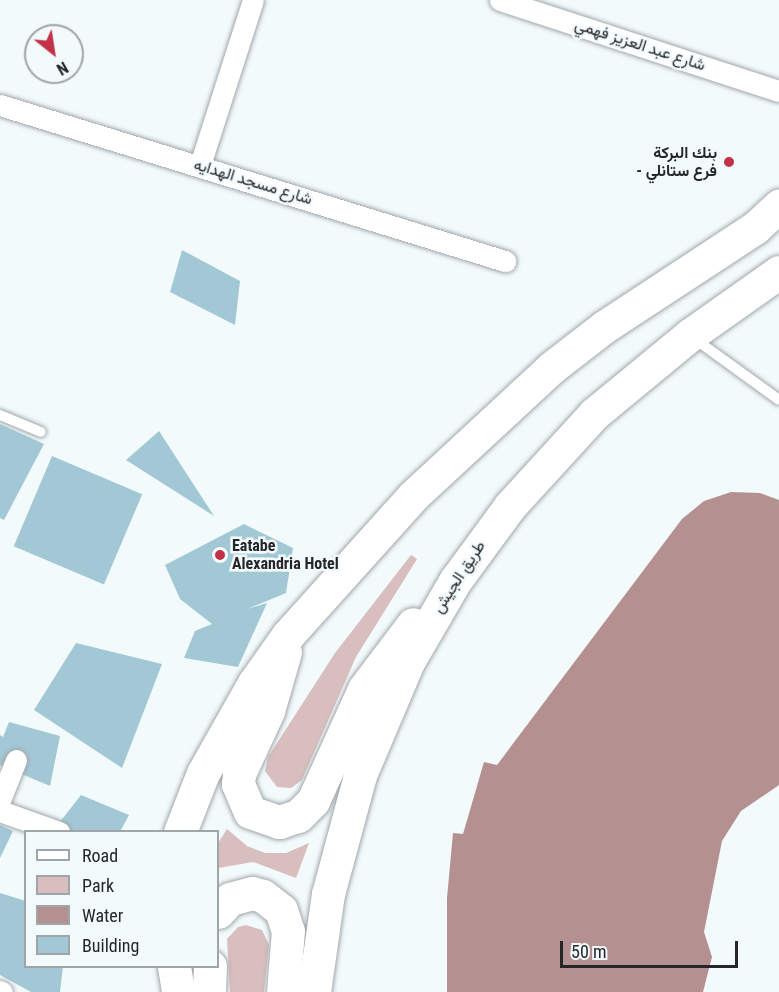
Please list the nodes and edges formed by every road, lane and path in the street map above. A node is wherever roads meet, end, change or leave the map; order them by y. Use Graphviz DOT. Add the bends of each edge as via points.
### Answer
graph roads {
  1 [pos="252,0"];
  2 [pos="500,0"];
  3 [pos="779,91"];
  4 [pos="0,105"];
  5 [pos="200,165"];
  6 [pos="779,206"];
  7 [pos="505,261"];
  8 [pos="779,272"];
  9 [pos="690,335"];
  10 [pos="779,400"];
  11 [pos="0,415"];
  12 [pos="41,432"];
  13 [pos="455,581"];
  14 [pos="288,635"];
  15 [pos="16,760"];
  16 [pos="0,800"];
  17 [pos="0,811"];
  18 [pos="55,830"];
  19 [pos="180,830"];
  20 [pos="219,911"];
  21 [pos="174,968"];
  22 [pos="210,968"];
  23 [pos="178,992"];
  24 [pos="209,992"];
  25 [pos="283,992"];
  26 [pos="314,992"];
  1 -- 5 [label="street"];
  2 -- 3 [label="street, شارع عبد العزيز فهمي"];
  4 -- 5 [label="street, شارع مسجد الهدايه"];
  5 -- 7 [label="street, شارع مسجد الهدايه"];
  6 -- 14 [label="highway" via="738,240 604,327 509,405 413,496"];
  8 -- 9 [label="highway, طريق الجيش"];
  9 -- 10 [label="lane"];
  9 -- 13 [label="highway, طريق الجيش" via="626,387 551,459 481,542"];
  11 -- 12 [label="lane"];
  13 -- 14 [label="highway" via="406,632 364,689 306,810 279,822 250,812 238,784 276,686"];
  13 -- 26 [label="highway, طريق الجيش" via="408,662 360,775 328,894"];
  14 -- 19 [label="highway" via="227,727"];
  15 -- 16 [label="street"];
  17 -- 18 [label="street"];
  20 -- 25 [label="highway" via="230,899 252,893 281,910 288,931"];
  21 -- 23 [label="highway"];
  22 -- 24 [label="highway"];
}
